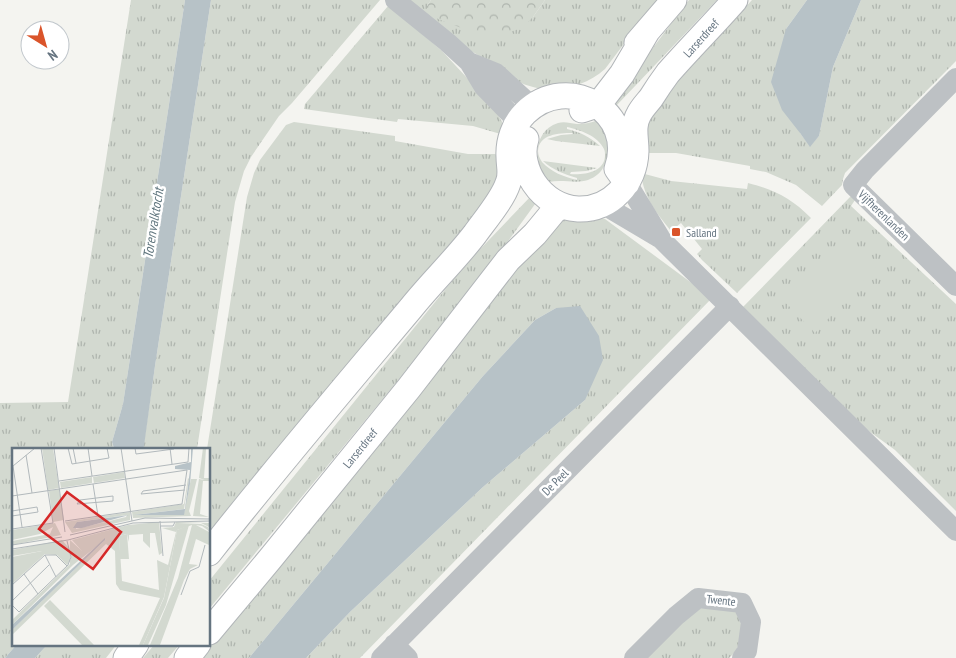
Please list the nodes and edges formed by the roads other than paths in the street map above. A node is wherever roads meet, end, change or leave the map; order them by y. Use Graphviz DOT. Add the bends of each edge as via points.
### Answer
graph roads {
  1 [pos="395,0"];
  2 [pos="674,0"];
  3 [pos="735,0"];
  4 [pos="956,78"];
  5 [pos="588,101"];
  6 [pos="526,121"];
  7 [pos="626,134"];
  8 [pos="520,172"];
  9 [pos="622,176"];
  10 [pos="554,202"];
  11 [pos="602,204"];
  12 [pos="661,239"];
  13 [pos="956,286"];
  14 [pos="730,306"];
  15 [pos="956,530"];
  16 [pos="210,552"];
  17 [pos="210,631"];
  18 [pos="135,646"];
  19 [pos="196,646"];
  20 [pos="394,653"];
  21 [pos="126,658"];
  22 [pos="186,658"];
  23 [pos="634,658"];
  24 [pos="742,658"];
  1 -- 6 [label="street" via="469,62 496,73"];
  2 -- 5 [label="main road" via="648,30 602,100"];
  3 -- 7 [label="main road, Larserdreef" via="667,75 640,94 630,106 623,115"];
  4 -- 13 [label="street, Vijfherenlanden" via="853,185"];
  5 -- 6 [label="main road" via="579,111 561,109 551,112 534,125"];
  5 -- 7 [label="main road" via="607,114"];
  6 -- 8 [label="main road" via="510,140 509,160"];
  7 -- 9 [label="main road" via="620,160"];
  8 -- 10 [label="main road"];
  8 -- 16 [label="main road" via="508,184 474,235"];
  9 -- 10 [label="main road" via="612,178 598,190 580,194 555,193"];
  9 -- 11 [label="main road" via="620,192"];
  9 -- 12 [label="street"];
  10 -- 11 [label="main road" via="582,209"];
  10 -- 17 [label="main road, Larserdreef" via="542,203 508,260 409,388"];
  11 -- 12 [label="street"];
  12 -- 14 [label="street"];
  14 -- 15 [label="street"];
  14 -- 20 [label="street, De Peel"];
  18 -- 21 [label="main road"];
  19 -- 22 [label="main road"];
  23 -- 24 [label="street, Twente" via="698,598 742,603 751,622 747,651"];
}
